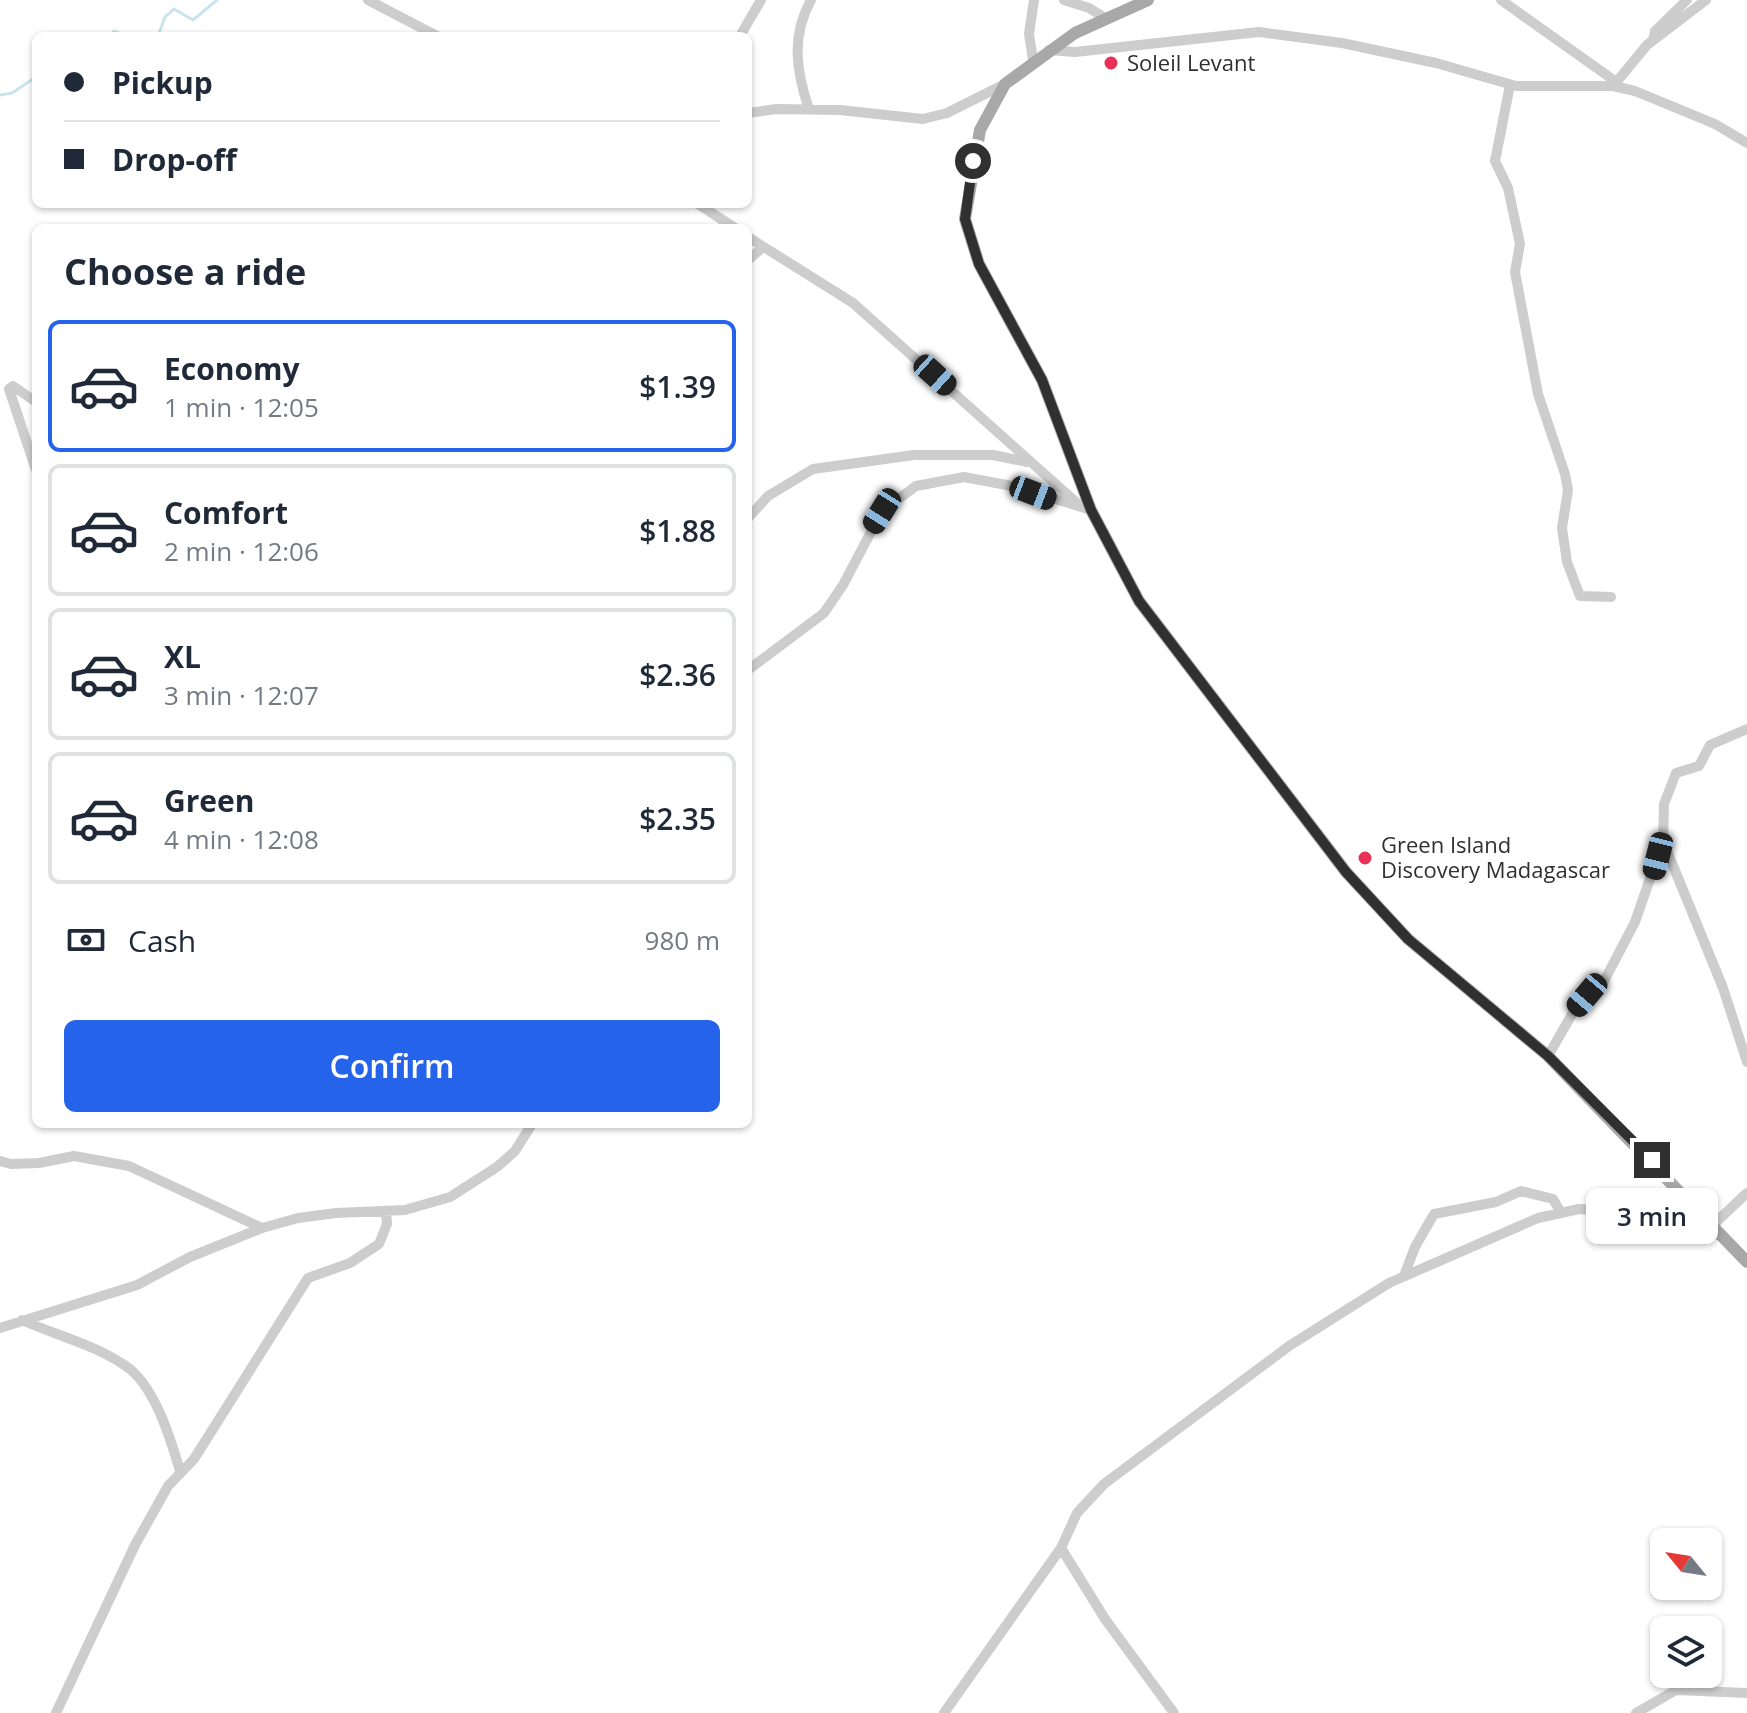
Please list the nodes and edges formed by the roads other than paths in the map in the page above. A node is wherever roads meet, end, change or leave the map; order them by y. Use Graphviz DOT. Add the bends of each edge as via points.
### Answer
graph roads {
  1 [pos="368,0"];
  2 [pos="761,0"];
  3 [pos="811,0"];
  4 [pos="1034,0"];
  5 [pos="1064,0"];
  6 [pos="1148,0"];
  7 [pos="1501,0"];
  8 [pos="1687,0"];
  9 [pos="1706,0"];
  10 [pos="1105,18"];
  11 [pos="429,32"];
  12 [pos="742,32"];
  13 [pos="1653,40"];
  14 [pos="1047,50"];
  15 [pos="1033,60"];
  16 [pos="1005,84"];
  17 [pos="1614,84"];
  18 [pos="1510,85"];
  19 [pos="809,109"];
  20 [pos="752,113"];
  21 [pos="1747,143"];
  22 [pos="704,208"];
  23 [pos="729,224"];
  24 [pos="752,240"];
  25 [pos="763,247"];
  26 [pos="752,257"];
  27 [pos="32,399"];
  28 [pos="32,458"];
  29 [pos="1028,462"];
  30 [pos="1079,504"];
  31 [pos="1091,510"];
  32 [pos="752,512"];
  33 [pos="1611,597"];
  34 [pos="752,667"];
  35 [pos="1747,729"];
  36 [pos="1663,841"];
  37 [pos="1548,1056"];
  38 [pos="1747,1062"];
  39 [pos="529,1128"];
  40 [pos="0,1161"];
  41 [pos="1747,1193"];
  42 [pos="386,1212"];
  43 [pos="1561,1213"];
  44 [pos="1713,1225"];
  45 [pos="262,1228"];
  46 [pos="1725,1237"];
  47 [pos="1747,1262"];
  48 [pos="1404,1276"];
  49 [pos="21,1319"];
  50 [pos="0,1328"];
  51 [pos="180,1471"];
  52 [pos="1061,1548"];
  53 [pos="1747,1693"];
  54 [pos="56,1713"];
  55 [pos="944,1713"];
  56 [pos="1174,1713"];
  57 [pos="1636,1713"];
  1 -- 11 [label="street"];
  2 -- 12 [label="street"];
  3 -- 19 [label="street" via="796,41"];
  4 -- 15 [label="street" via="1029,34"];
  5 -- 10 [label="street"];
  6 -- 10 [label="main road"];
  7 -- 17 [label="street"];
  8 -- 13 [label="street" via="1655,31"];
  9 -- 13 [label="street"];
  10 -- 14 [label="main road"];
  13 -- 17 [label="street"];
  14 -- 15 [label="main road"];
  14 -- 18 [label="street" via="1075,52 1259,32 1404,56"];
  15 -- 16 [label="main road"];
  16 -- 19 [label="street" via="923,119"];
  16 -- 31 [label="main road" via="980,130 965,219 979,264 1042,380"];
  17 -- 18 [label="street"];
  17 -- 21 [label="street" via="1715,124"];
  18 -- 33 [label="street" via="1495,161 1508,188 1520,244 1515,272 1538,394 1568,490 1562,528 1567,562 1580,596"];
  19 -- 20 [label="street"];
  22 -- 23 [label="street"];
  24 -- 25 [label="street"];
  25 -- 26 [label="street"];
  25 -- 29 [label="street" via="853,303"];
  27 -- 28 [label="street" via="13,386 9,389"];
  29 -- 30 [label="street"];
  29 -- 32 [label="street" via="993,455 914,455 813,469"];
  30 -- 31 [label="street"];
  30 -- 34 [label="street" via="964,477 916,486 882,511 824,613"];
  31 -- 37 [label="main road" via="1139,601 1346,872 1408,939"];
  35 -- 36 [label="street" via="1710,745 1699,766 1676,773 1664,804"];
  36 -- 37 [label="street" via="1640,911 1601,987 1575,1009"];
  36 -- 38 [label="street"];
  37 -- 44 [label="main road"];
  39 -- 42 [label="street" via="515,1151 478,1182 450,1197"];
  40 -- 45 [label="street" via="39,1163 74,1156 129,1166"];
  41 -- 44 [label="street"];
  42 -- 45 [label="street" via="336,1213"];
  42 -- 51 [label="street" via="379,1244 350,1263 308,1278 194,1459"];
  43 -- 46 [label="street" via="1631,1212"];
  43 -- 48 [label="street"];
  43 -- 48 [label="street" via="1553,1199 1530,1191 1434,1214"];
  44 -- 46 [label="main road"];
  45 -- 49 [label="street" via="137,1285"];
  46 -- 47 [label="main road"];
  48 -- 52 [label="street" via="1289,1346 1135,1459 1077,1513"];
  49 -- 50 [label="street"];
  49 -- 51 [label="street" via="105,1353 134,1372 154,1405"];
  51 -- 54 [label="street" via="135,1545"];
  52 -- 55 [label="street"];
  52 -- 56 [label="street"];
  53 -- 57 [label="street" via="1676,1690"];
}
